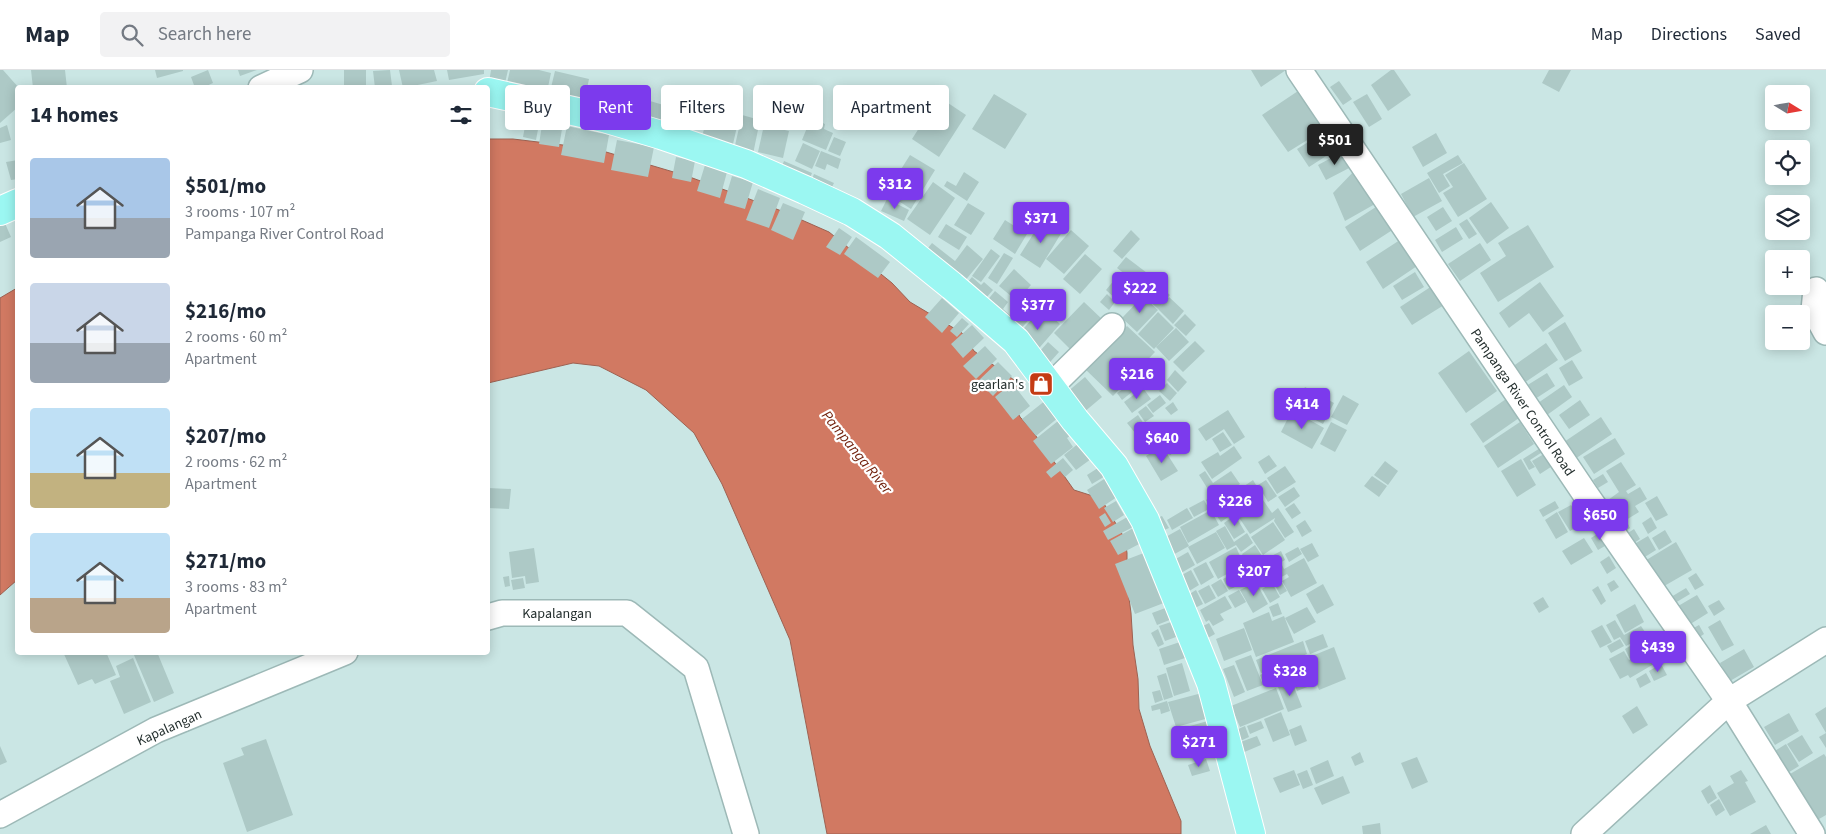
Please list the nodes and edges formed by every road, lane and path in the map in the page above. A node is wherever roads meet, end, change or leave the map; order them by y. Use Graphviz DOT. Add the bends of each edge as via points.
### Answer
graph roads {
  1 [pos="300,70"];
  2 [pos="1299,70"];
  3 [pos="268,85"];
  4 [pos="490,92"];
  5 [pos="15,204"];
  6 [pos="0,211"];
  7 [pos="1816,290"];
  8 [pos="1112,326"];
  9 [pos="1826,332"];
  10 [pos="1050,387"];
  11 [pos="490,616"];
  12 [pos="1826,640"];
  13 [pos="338,655"];
  14 [pos="1729,701"];
  15 [pos="0,815"];
  16 [pos="746,834"];
  17 [pos="1251,834"];
  18 [pos="1584,834"];
  19 [pos="1812,834"];
  1 -- 3 [label="street"];
  2 -- 14 [label="street, Pampanga River Control Road"];
  4 -- 10 [label="main road" via="604,118 702,148 746,164 852,212 890,236 1016,341"];
  5 -- 6 [label="main road"];
  7 -- 9 [label="street" via="1814,310"];
  8 -- 10 [label="street"];
  10 -- 17 [label="main road" via="1114,466 1145,520 1211,683"];
  11 -- 16 [label="street, Kapalangan" via="502,613 626,613 696,668"];
  12 -- 14 [label="street"];
  13 -- 15 [label="street, Kapalangan" via="156,730"];
  14 -- 18 [label="street"];
  14 -- 19 [label="street, Pampanga River Control Road"];
}
